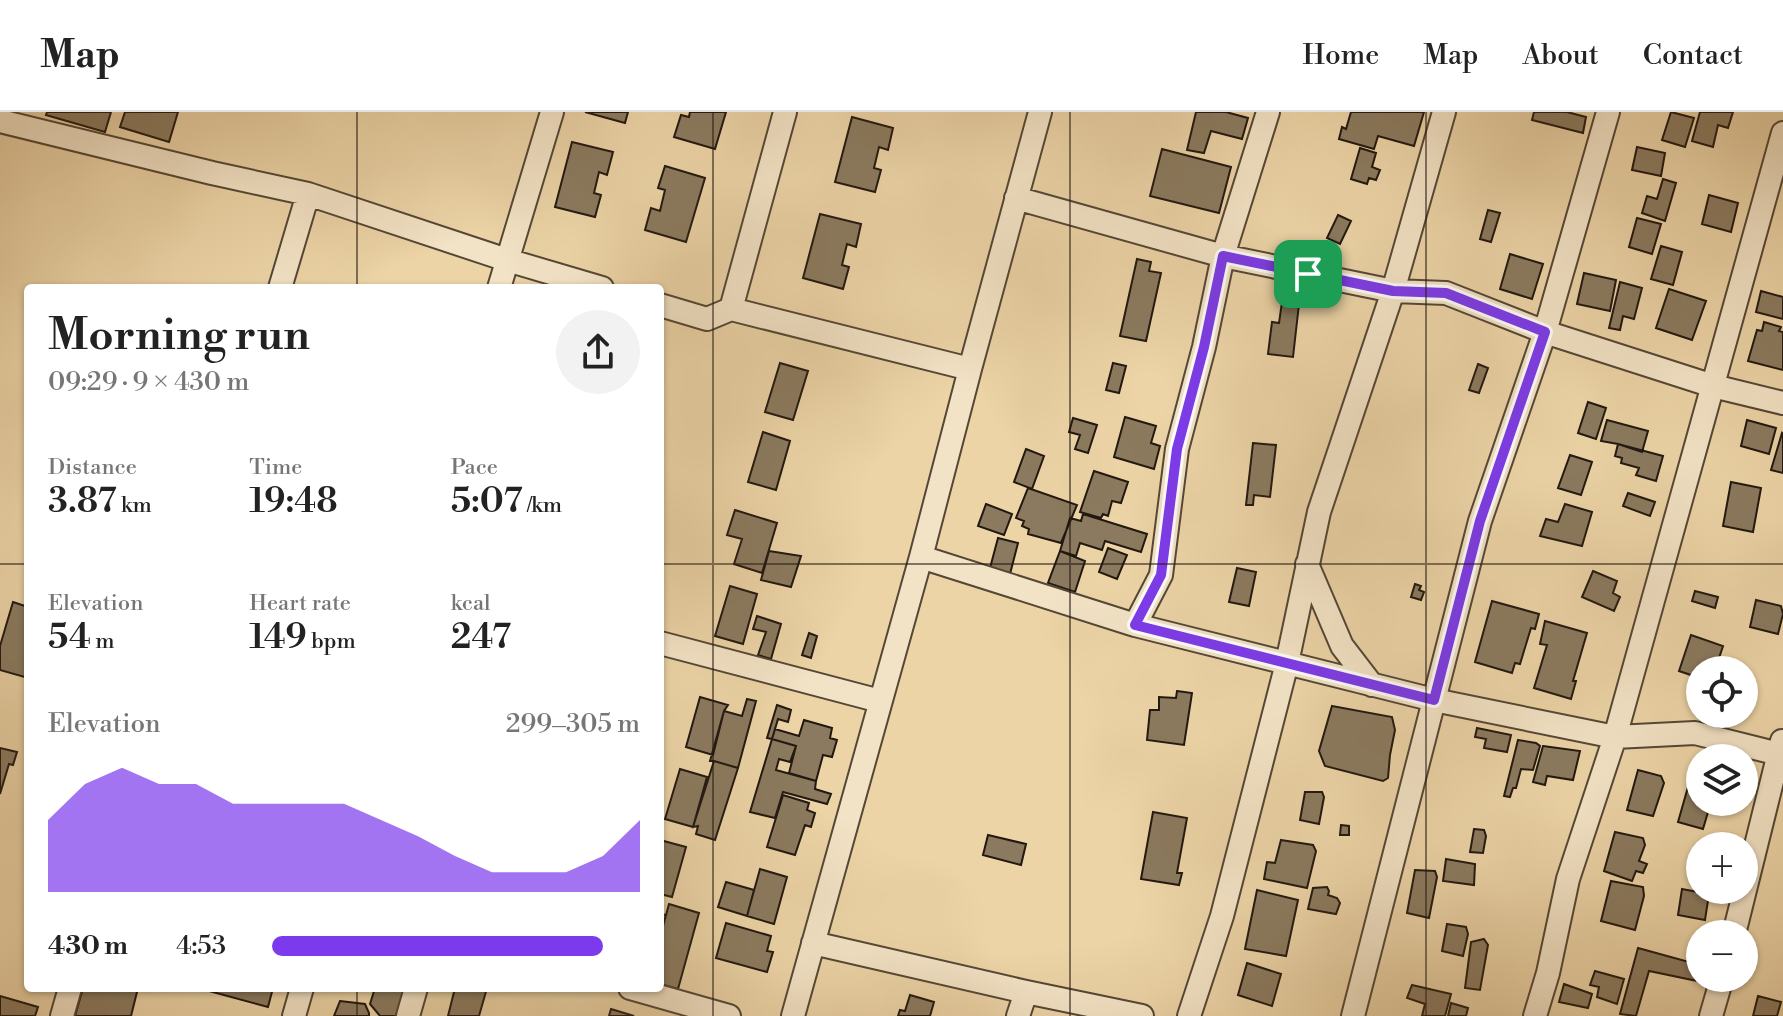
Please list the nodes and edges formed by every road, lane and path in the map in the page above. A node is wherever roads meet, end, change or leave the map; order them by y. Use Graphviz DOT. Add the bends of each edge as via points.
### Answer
graph roads {
  1 [pos="552,112"];
  2 [pos="785,112"];
  3 [pos="1040,112"];
  4 [pos="1268,112"];
  5 [pos="1444,112"];
  6 [pos="1608,112"];
  7 [pos="0,121"];
  8 [pos="1783,133"];
  9 [pos="308,194"];
  10 [pos="1016,198"];
  11 [pos="1223,256"];
  12 [pos="507,260"];
  13 [pos="281,284"];
  14 [pos="500,284"];
  15 [pos="588,284"];
  16 [pos="1393,291"];
  17 [pos="664,306"];
  18 [pos="731,309"];
  19 [pos="1545,332"];
  20 [pos="970,369"];
  21 [pos="1713,386"];
  22 [pos="1783,403"];
  23 [pos="921,557"];
  24 [pos="1307,564"];
  25 [pos="1135,625"];
  26 [pos="664,644"];
  27 [pos="1287,663"];
  28 [pos="1372,685"];
  29 [pos="1434,700"];
  30 [pos="880,701"];
  31 [pos="1615,737"];
  32 [pos="1781,749"];
  33 [pos="1738,920"];
  34 [pos="813,943"];
  35 [pos="69,992"];
  36 [pos="301,992"];
  37 [pos="415,992"];
  38 [pos="644,992"];
  39 [pos="1026,992"];
  40 [pos="1718,992"];
  41 [pos="62,1016"];
  42 [pos="294,1016"];
  43 [pos="408,1016"];
  44 [pos="729,1016"];
  45 [pos="793,1016"];
  46 [pos="1018,1016"];
  47 [pos="1142,1016"];
  48 [pos="1189,1016"];
  49 [pos="1353,1016"];
  50 [pos="1535,1016"];
  51 [pos="1711,1016"];
  1 -- 12 [label="street"];
  2 -- 18 [label="street"];
  3 -- 10 [label="street"];
  4 -- 11 [label="street"];
  5 -- 16 [label="street"];
  6 -- 19 [label="street"];
  7 -- 9 [label="street"];
  8 -- 21 [label="street"];
  9 -- 12 [label="street"];
  9 -- 13 [label="street"];
  10 -- 11 [label="street"];
  10 -- 20 [label="street"];
  11 -- 16 [label="street"];
  11 -- 25 [label="street" via="1177,449 1161,575"];
  12 -- 14 [label="street"];
  12 -- 15 [label="street"];
  16 -- 19 [label="street" via="1446,293"];
  16 -- 24 [label="street" via="1319,512"];
  17 -- 18 [label="street" via="707,319"];
  18 -- 20 [label="street"];
  19 -- 21 [label="street"];
  19 -- 29 [label="street" via="1480,521"];
  20 -- 23 [label="street"];
  21 -- 22 [label="street"];
  21 -- 31 [label="street"];
  23 -- 25 [label="street"];
  23 -- 30 [label="street"];
  24 -- 27 [label="street"];
  24 -- 28 [label="street" via="1342,646"];
  25 -- 27 [label="street"];
  26 -- 30 [label="street"];
  27 -- 28 [label="street"];
  27 -- 48 [label="street" via="1222,916"];
  28 -- 29 [label="street"];
  29 -- 31 [label="street"];
  29 -- 49 [label="street"];
  30 -- 34 [label="street"];
  31 -- 32 [label="street" via="1695,733"];
  31 -- 50 [label="street" via="1568,879"];
  32 -- 33 [label="street"];
  34 -- 39 [label="street"];
  34 -- 45 [label="street"];
  35 -- 41 [label="street"];
  36 -- 42 [label="street"];
  37 -- 43 [label="street"];
  38 -- 44 [label="street"];
  39 -- 46 [label="street"];
  39 -- 47 [label="street"];
  40 -- 51 [label="street"];
}
